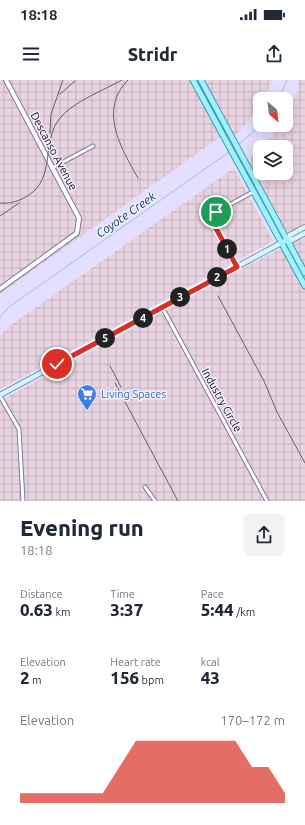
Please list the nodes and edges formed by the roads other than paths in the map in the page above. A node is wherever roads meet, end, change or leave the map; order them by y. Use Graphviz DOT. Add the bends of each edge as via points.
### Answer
graph roads {
  1 [pos="6,80"];
  2 [pos="193,80"];
  3 [pos="201,80"];
  4 [pos="93,146"];
  5 [pos="52,168"];
  6 [pos="253,192"];
  7 [pos="305,227"];
  8 [pos="305,233"];
  9 [pos="287,240"];
  10 [pos="281,243"];
  11 [pos="237,267"];
  12 [pos="305,273"];
  13 [pos="305,286"];
  14 [pos="0,289"];
  15 [pos="162,307"];
  16 [pos="0,396"];
  17 [pos="145,487"];
  18 [pos="23,501"];
  19 [pos="155,501"];
  20 [pos="267,501"];
  1 -- 5 [label="street, Descanso Avenue"];
  2 -- 6 [label="main road"];
  3 -- 9 [label="main road"];
  4 -- 5 [label="street"];
  5 -- 14 [label="street, Descanso Avenue" via="79,218 77,233"];
  6 -- 10 [label="main road"];
  6 -- 11 [label="street" via="216,212 212,219"];
  7 -- 9 [label="main road" via="290,235"];
  8 -- 9 [label="main road"];
  9 -- 10 [label="main road"];
  9 -- 12 [label="main road"];
  10 -- 11 [label="main road"];
  10 -- 13 [label="main road"];
  11 -- 15 [label="main road"];
  15 -- 16 [label="main road"];
  15 -- 20 [label="street, Industry Circle"];
  16 -- 18 [label="street" via="20,429"];
  17 -- 19 [label="street"];
}
